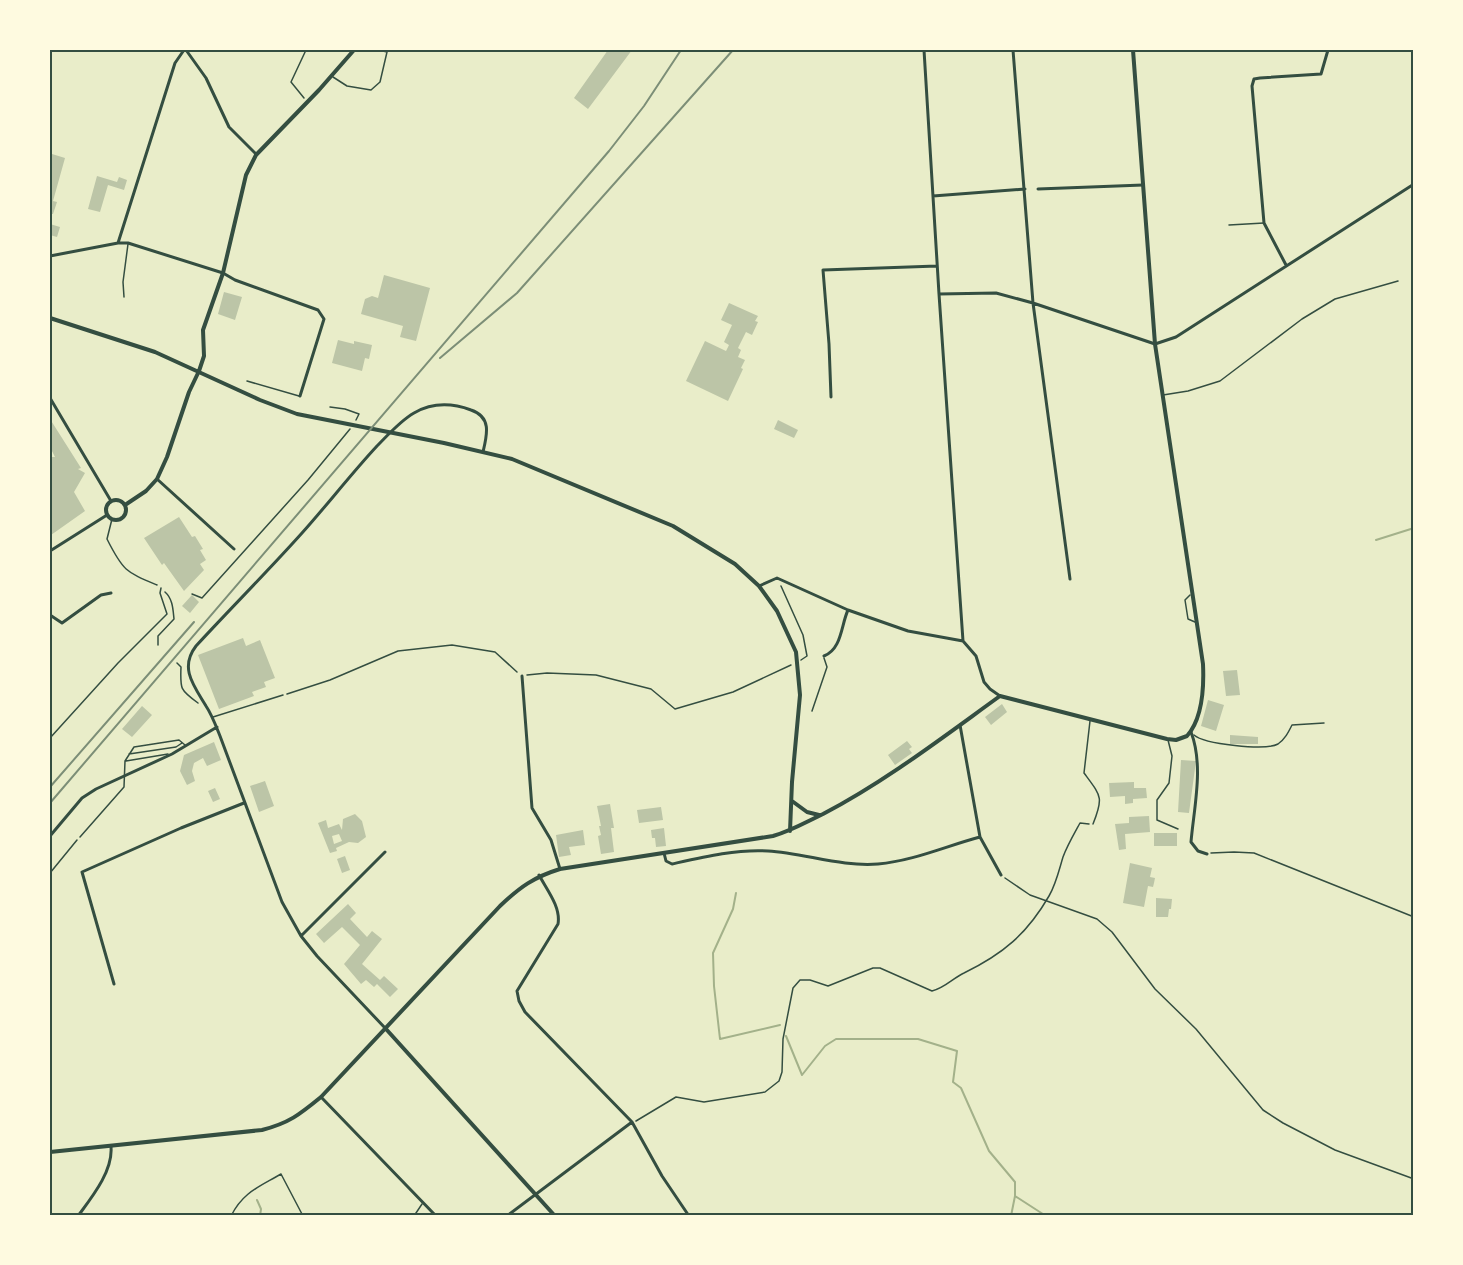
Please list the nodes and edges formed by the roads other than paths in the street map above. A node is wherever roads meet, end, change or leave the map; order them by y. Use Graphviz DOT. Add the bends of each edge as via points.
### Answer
graph roads {
  1 [pos="185,50"];
  2 [pos="354,50"];
  3 [pos="379,50"];
  4 [pos="924,50"];
  5 [pos="1013,50"];
  6 [pos="1132,50"];
  7 [pos="1328,50"];
  8 [pos="332,76"];
  9 [pos="256,155"];
  10 [pos="1413,184"];
  11 [pos="1143,185"];
  12 [pos="1025,189"];
  13 [pos="1038,189"];
  14 [pos="933,196"];
  15 [pos="1264,223"];
  16 [pos="1229,225"];
  17 [pos="118,243"];
  18 [pos="128,243"];
  19 [pos="50,256"];
  20 [pos="1286,265"];
  21 [pos="937,266"];
  22 [pos="223,273"];
  23 [pos="1398,281"];
  24 [pos="939,294"];
  25 [pos="124,297"];
  26 [pos="1033,303"];
  27 [pos="50,318"];
  28 [pos="1155,344"];
  29 [pos="199,371"];
  30 [pos="247,381"];
  31 [pos="1163,395"];
  32 [pos="300,396"];
  33 [pos="831,397"];
  34 [pos="50,398"];
  35 [pos="483,452"];
  36 [pos="157,479"];
  37 [pos="111,501"];
  38 [pos="126,505"];
  39 [pos="107,515"];
  40 [pos="234,549"];
  41 [pos="50,551"];
  42 [pos="1070,579"];
  43 [pos="759,586"];
  44 [pos="160,588"];
  45 [pos="111,593"];
  46 [pos="849,610"];
  47 [pos="50,615"];
  48 [pos="963,641"];
  49 [pos="824,656"];
  50 [pos="522,676"];
  51 [pos="283,695"];
  52 [pos="1000,696"];
  53 [pos="812,711"];
  54 [pos="212,717"];
  55 [pos="1090,720"];
  56 [pos="1324,723"];
  57 [pos="960,725"];
  58 [pos="217,728"];
  59 [pos="1191,732"];
  60 [pos="50,738"];
  61 [pos="1167,739"];
  62 [pos="184,744"];
  63 [pos="129,754"];
  64 [pos="172,754"];
  65 [pos="125,761"];
  66 [pos="125,776"];
  67 [pos="791,801"];
  68 [pos="244,803"];
  69 [pos="820,815"];
  70 [pos="1093,824"];
  71 [pos="1178,829"];
  72 [pos="790,831"];
  73 [pos="50,836"];
  74 [pos="80,837"];
  75 [pos="980,837"];
  76 [pos="385,852"];
  77 [pos="664,853"];
  78 [pos="1207,854"];
  79 [pos="560,869"];
  80 [pos="539,875"];
  81 [pos="1001,875"];
  82 [pos="302,936"];
  83 [pos="114,984"];
  84 [pos="386,1029"];
  85 [pos="321,1097"];
  86 [pos="632,1122"];
  87 [pos="111,1147"];
  88 [pos="50,1152"];
  89 [pos="535,1194"];
  90 [pos="423,1203"];
  91 [pos="78,1215"];
  92 [pos="414,1215"];
  93 [pos="436,1215"];
  94 [pos="507,1215"];
  95 [pos="555,1215"];
  96 [pos="689,1215"];
  1 -- 9 [label="street" via="206,78 229,127"];
  1 -- 17 [label="street" via="175,63"];
  2 -- 8 [label="street"];
  3 -- 8 [label="lane" via="387,52 380,82 371,90 347,86"];
  4 -- 14 [label="street"];
  5 -- 12 [label="street"];
  6 -- 11 [label="street"];
  7 -- 15 [label="street" via="1321,74 1254,79"];
  8 -- 9 [label="street"];
  9 -- 22 [label="street" via="246,176"];
  10 -- 20 [label="street"];
  11 -- 13 [label="street"];
  11 -- 28 [label="street"];
  12 -- 14 [label="street"];
  12 -- 26 [label="street"];
  14 -- 21 [label="street"];
  15 -- 16 [label="lane"];
  15 -- 20 [label="street"];
  17 -- 18 [label="street"];
  17 -- 19 [label="street"];
  18 -- 22 [label="street"];
  18 -- 25 [label="lane"];
  20 -- 28 [label="street" via="1176,337"];
  21 -- 24 [label="street"];
  21 -- 33 [label="street" via="823,270"];
  22 -- 29 [label="street" via="203,330 204,356"];
  22 -- 32 [label="street" via="318,310 324,319"];
  23 -- 31 [label="lane" via="1335,299 1220,381"];
  24 -- 26 [label="street" via="996,293"];
  24 -- 48 [label="street"];
  26 -- 28 [label="street"];
  26 -- 42 [label="street"];
  27 -- 29 [label="street" via="155,352"];
  28 -- 31 [label="street"];
  29 -- 35 [label="street" via="297,414"];
  29 -- 36 [label="street"];
  30 -- 32 [label="lane"];
  31 -- 59 [label="street" via="1203,664 1204,685"];
  34 -- 37 [label="street"];
  35 -- 43 [label="street" via="512,459 673,526 735,564"];
  35 -- 54 [label="street" via="488,430 477,412 444,404 421,410 400,423 190,655 190,680"];
  36 -- 38 [label="street"];
  36 -- 40 [label="street"];
  37 -- 38 [label="street" via="120,500"];
  37 -- 39 [label="street" via="106,507"];
  38 -- 39 [label="street" via="124,516 118,520"];
  39 -- 41 [label="street"];
  43 -- 46 [label="street" via="777,578"];
  43 -- 67 [label="street" via="777,611 798,662 800,695"];
  44 -- 60 [label="lane" via="167,614"];
  45 -- 47 [label="street" via="101,595 62,623"];
  46 -- 48 [label="street" via="908,630"];
  46 -- 49 [label="street" via="843,633 830,654"];
  48 -- 52 [label="street" via="976,656 984,682"];
  49 -- 53 [label="lane" via="827,667"];
  50 -- 79 [label="street" via="532,808 551,840"];
  51 -- 54 [label="lane"];
  52 -- 55 [label="street"];
  52 -- 57 [label="street"];
  54 -- 58 [label="street"];
  55 -- 61 [label="street"];
  55 -- 70 [label="lane" via="1084,773 1099,794 1100,808"];
  56 -- 59 [label="lane" via="1292,725 1287,736 1275,746 1236,746 1199,740"];
  57 -- 69 [label="street" via="890,774"];
  57 -- 75 [label="street"];
  58 -- 62 [label="street"];
  58 -- 68 [label="street"];
  59 -- 61 [label="street" via="1182,739"];
  59 -- 78 [label="street" via="1197,761 1191,842"];
  61 -- 71 [label="lane" via="1172,756 1169,783 1157,800 1157,820"];
  62 -- 63 [label="lane"];
  62 -- 63 [label="lane" via="179,740 134,747"];
  62 -- 64 [label="street"];
  63 -- 65 [label="lane"];
  64 -- 65 [label="lane"];
  64 -- 66 [label="street"];
  65 -- 66 [label="lane"];
  66 -- 73 [label="street" via="82,798"];
  66 -- 74 [label="lane" via="124,787"];
  67 -- 69 [label="street"];
  67 -- 72 [label="street"];
  68 -- 82 [label="street" via="282,902"];
  68 -- 83 [label="street" via="82,872"];
  69 -- 72 [label="street"];
  72 -- 77 [label="street"];
  75 -- 77 [label="street" via="913,858 876,864 766,850 672,864 666,861"];
  75 -- 81 [label="street"];
  76 -- 82 [label="street"];
  77 -- 79 [label="street"];
  79 -- 80 [label="street"];
  80 -- 84 [label="street" via="501,906"];
  80 -- 86 [label="street" via="558,909 558,924 517,991 519,1001 525,1012"];
  82 -- 84 [label="street"];
  84 -- 85 [label="street"];
  84 -- 89 [label="street"];
  85 -- 87 [label="street" via="295,1119 262,1130"];
  85 -- 90 [label="street"];
  86 -- 89 [label="street"];
  86 -- 96 [label="street"];
  87 -- 88 [label="street"];
  87 -- 91 [label="street" via="112,1157 96,1192"];
  89 -- 94 [label="street"];
  89 -- 95 [label="street"];
  90 -- 92 [label="lane"];
  90 -- 93 [label="street"];
}
